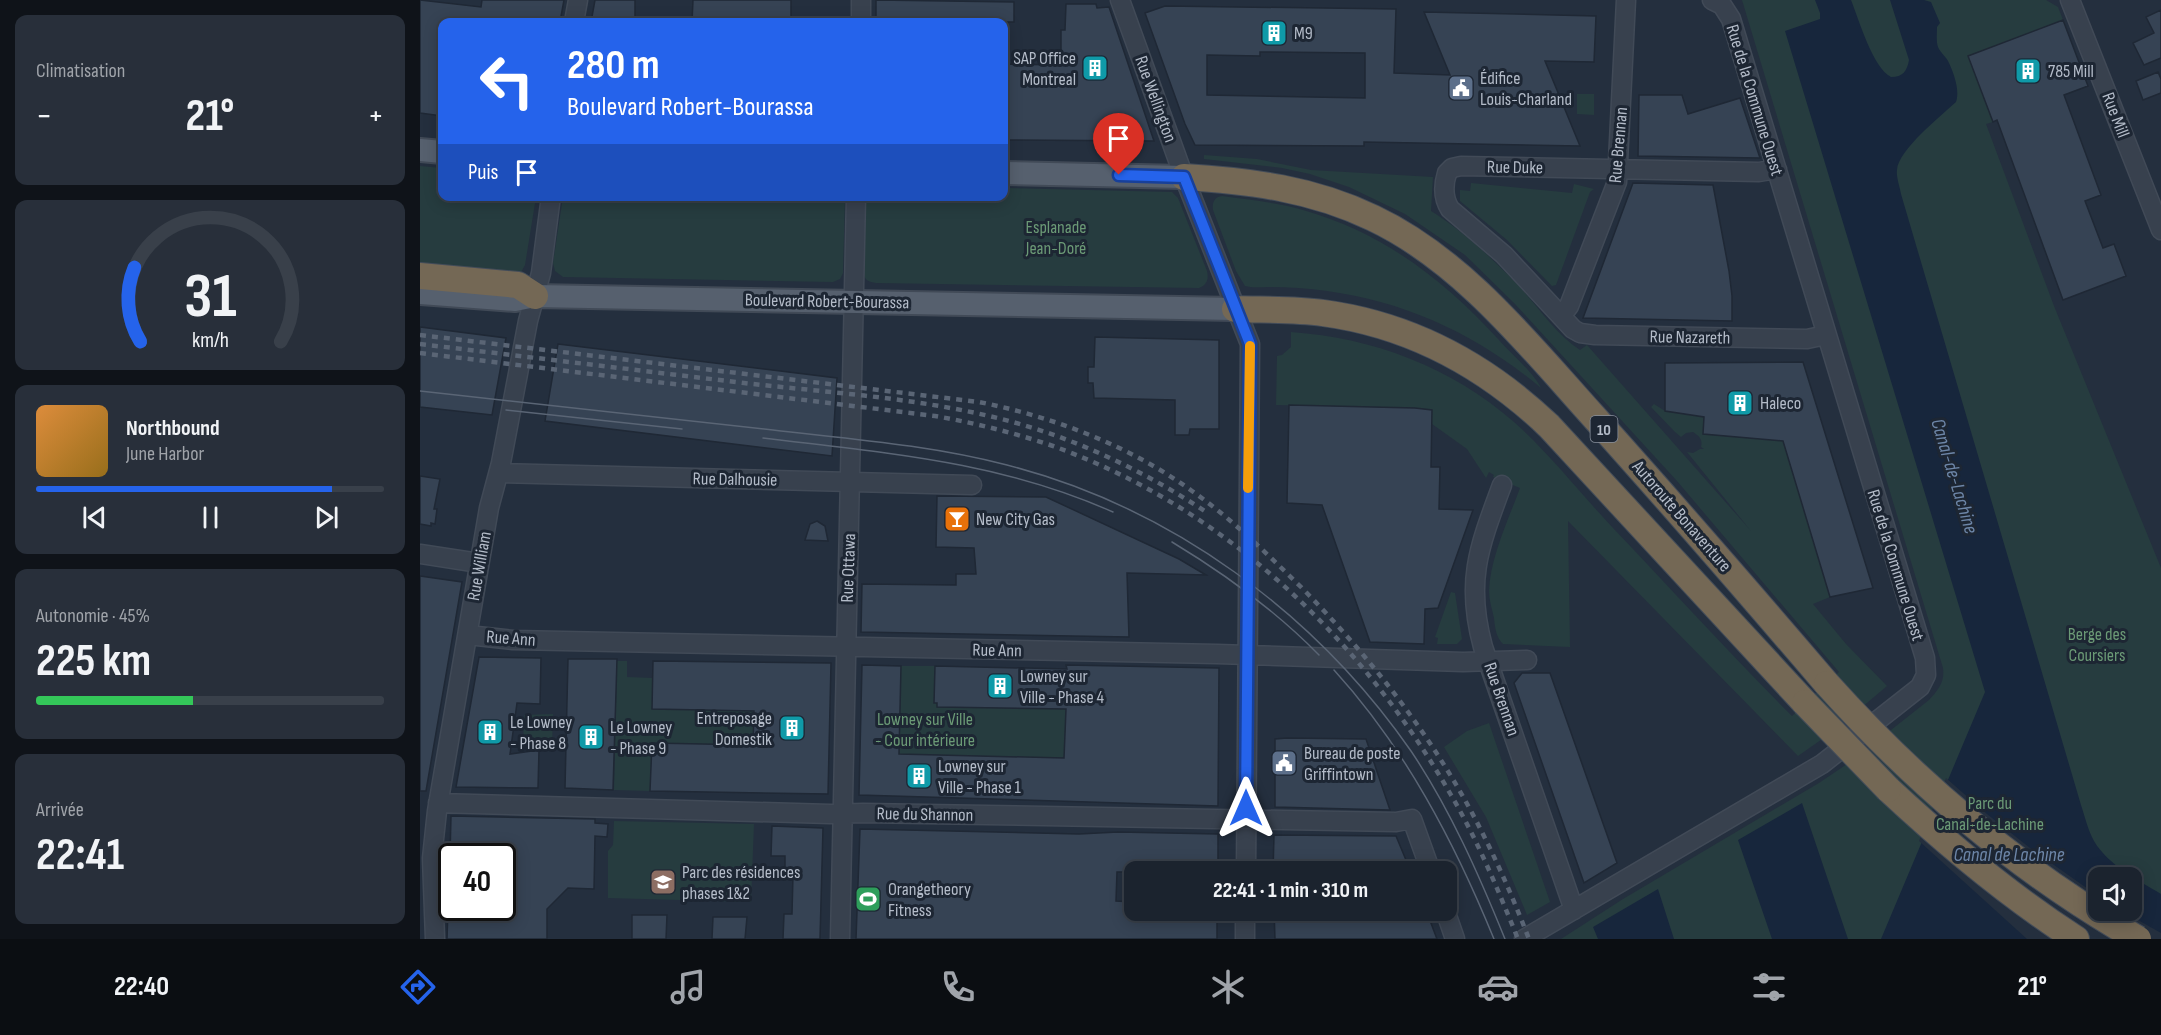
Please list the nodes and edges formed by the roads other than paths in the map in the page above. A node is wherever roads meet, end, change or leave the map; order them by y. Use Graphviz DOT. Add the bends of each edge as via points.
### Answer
graph roads {
  1 [pos="578,0"];
  2 [pos="861,0"];
  3 [pos="1120,0"];
  4 [pos="1626,0"];
  5 [pos="1712,0"];
  6 [pos="2070,0"];
  7 [pos="575,18"];
  8 [pos="861,18"];
  9 [pos="420,150"];
  10 [pos="438,152"];
  11 [pos="1777,169"];
  12 [pos="1619,170"];
  13 [pos="1008,172"];
  14 [pos="1184,177"];
  15 [pos="550,201"];
  16 [pos="856,201"];
  17 [pos="2161,230"];
  18 [pos="420,276"];
  19 [pos="420,293"];
  20 [pos="535,296"];
  21 [pos="854,302"];
  22 [pos="1235,309"];
  23 [pos="1562,315"];
  24 [pos="1826,335"];
  25 [pos="498,473"];
  26 [pos="850,482"];
  27 [pos="972,485"];
  28 [pos="1502,485"];
  29 [pos="420,554"];
  30 [pos="479,563"];
  31 [pos="468,635"];
  32 [pos="846,648"];
  33 [pos="1247,656"];
  34 [pos="1527,660"];
  35 [pos="1488,661"];
  36 [pos="438,803"];
  37 [pos="842,813"];
  38 [pos="1246,820"];
  39 [pos="1246,861"];
  40 [pos="1427,861"];
  41 [pos="1574,910"];
  42 [pos="1245,921"];
  43 [pos="1449,921"];
  44 [pos="435,939"];
  45 [pos="840,939"];
  46 [pos="1245,939"];
  47 [pos="1455,939"];
  48 [pos="1524,939"];
  49 [pos="2076,939"];
  50 [pos="2138,939"];
  1 -- 7 [label="street"];
  2 -- 8 [label="street"];
  3 -- 14 [label="street, Rue Wellington"];
  4 -- 12 [label="street, Rue Brennan"];
  5 -- 11 [label="street, Rue de la Commune Ouest" via="1722,5 1731,19"];
  6 -- 17 [label="street, Rue Mill"];
  9 -- 10 [label="main road"];
  11 -- 12 [label="street, Rue Duke"];
  11 -- 24 [label="street, Rue de la Commune Ouest"];
  12 -- 23 [label="street, Rue Brennan" via="1569,306"];
  12 -- 23 [label="street, Rue Duke" via="1461,166 1447,173 1444,189 1450,209 1504,255"];
  13 -- 14 [label="main road"];
  14 -- 22 [label="street, Rue Wellington"];
  14 -- 50 [label="highway, Autoroute Bonaventure / 10, bridge" via="1249,181 1316,195 1392,227 1447,265 1571,392 1827,684 1893,753 2027,866"];
  15 -- 20 [label="street, Rue William"];
  16 -- 21 [label="street, Rue Ottawa"];
  18 -- 20 [label="highway" via="518,285"];
  19 -- 20 [label="main road, Boulevard Robert-Bourassa" via="515,300"];
  20 -- 21 [label="main road, Boulevard Robert-Bourassa"];
  20 -- 25 [label="street, Rue William"];
  21 -- 22 [label="main road, Boulevard Robert-Bourassa"];
  21 -- 26 [label="street, Rue Ottawa"];
  22 -- 33 [label="street, Rue Wellington" via="1250,344"];
  22 -- 49 [label="highway, Autoroute Bonaventure / 10, bridge" via="1306,311 1367,321 1437,346 1519,398 1865,767 1943,840"];
  23 -- 24 [label="street, Rue Nazareth" via="1576,331 1595,335 1807,339"];
  24 -- 41 [label="street, Rue de la Commune Ouest" via="1925,658 1925,680 1831,758"];
  25 -- 26 [label="street, Rue Dalhousie"];
  25 -- 30 [label="street, Rue William"];
  26 -- 27 [label="street, Rue Dalhousie"];
  26 -- 32 [label="street, Rue Ottawa"];
  28 -- 35 [label="street, Rue Brennan" via="1474,574 1475,608"];
  29 -- 30 [label="street"];
  30 -- 31 [label="street, Rue William"];
  31 -- 32 [label="street, Rue Ann" via="513,640"];
  31 -- 36 [label="street, Rue William"];
  32 -- 33 [label="street, Rue Ann"];
  32 -- 37 [label="street, Rue Ottawa"];
  33 -- 35 [label="street, Rue Ann"];
  33 -- 38 [label="street, Rue Wellington"];
  34 -- 35 [label="street, Rue Ann"];
  35 -- 41 [label="street, Rue Brennan"];
  36 -- 37 [label="street, Rue du Shannon"];
  36 -- 44 [label="street, Rue William" via="432,858"];
  37 -- 38 [label="street, Rue du Shannon"];
  37 -- 45 [label="street, Rue Ottawa"];
  38 -- 39 [label="street, Rue Wellington"];
  38 -- 40 [label="street, Rue du Shannon" via="1412,819"];
  41 -- 48 [label="street, Rue de la Commune Ouest"];
  42 -- 46 [label="street"];
  43 -- 47 [label="street"];
}
